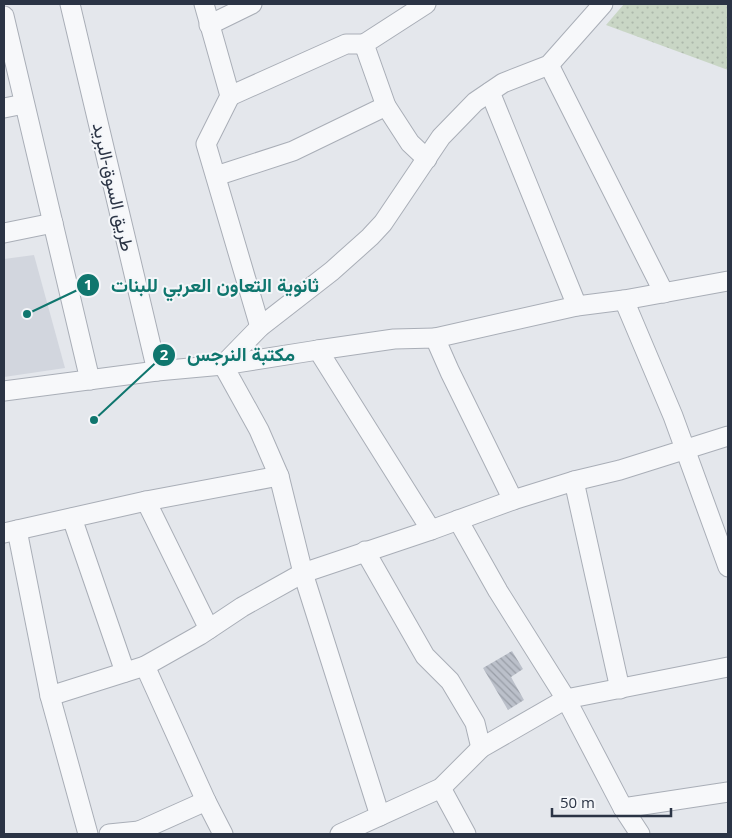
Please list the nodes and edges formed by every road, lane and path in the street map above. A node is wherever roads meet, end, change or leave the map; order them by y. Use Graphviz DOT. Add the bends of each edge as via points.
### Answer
graph roads {
  1 [pos="70,4"];
  2 [pos="204,4"];
  3 [pos="252,4"];
  4 [pos="426,4"];
  5 [pos="603,4"];
  6 [pos="4,16"];
  7 [pos="209,25"];
  8 [pos="364,44"];
  9 [pos="549,65"];
  10 [pos="490,92"];
  11 [pos="230,96"];
  12 [pos="24,104"];
  13 [pos="386,106"];
  14 [pos="4,108"];
  15 [pos="427,159"];
  16 [pos="216,176"];
  17 [pos="52,223"];
  18 [pos="4,233"];
  19 [pos="728,283"];
  20 [pos="664,293"];
  21 [pos="624,300"];
  22 [pos="577,306"];
  23 [pos="260,327"];
  24 [pos="436,338"];
  25 [pos="318,350"];
  26 [pos="223,365"];
  27 [pos="157,371"];
  28 [pos="90,380"];
  29 [pos="4,392"];
  30 [pos="728,436"];
  31 [pos="685,448"];
  32 [pos="278,476"];
  33 [pos="574,481"];
  34 [pos="513,500"];
  35 [pos="146,501"];
  36 [pos="72,518"];
  37 [pos="458,520"];
  38 [pos="431,530"];
  39 [pos="11,532"];
  40 [pos="365,551"];
  41 [pos="728,567"];
  42 [pos="303,573"];
  43 [pos="209,628"];
  44 [pos="145,666"];
  45 [pos="728,667"];
  46 [pos="125,672"];
  47 [pos="620,689"];
  48 [pos="50,696"];
  49 [pos="566,699"];
  50 [pos="481,748"];
  51 [pos="441,788"];
  52 [pos="728,792"];
  53 [pos="206,801"];
  54 [pos="623,808"];
  55 [pos="380,816"];
  56 [pos="140,833"];
  57 [pos="88,834"];
  58 [pos="108,834"];
  59 [pos="223,834"];
  60 [pos="340,834"];
  61 [pos="466,834"];
  62 [pos="640,834"];
  1 -- 27 [label="street, طريق السوق-البريد"];
  2 -- 7 [label="street"];
  3 -- 7 [label="street"];
  4 -- 8 [label="street"];
  5 -- 9 [label="street"];
  6 -- 12 [label="street"];
  7 -- 11 [label="street"];
  8 -- 11 [label="street" via="346,44"];
  8 -- 13 [label="street"];
  9 -- 10 [label="street" via="503,83"];
  9 -- 20 [label="street"];
  10 -- 15 [label="street" via="475,102 441,137"];
  10 -- 22 [label="street"];
  11 -- 16 [label="street" via="206,144"];
  12 -- 14 [label="street"];
  12 -- 17 [label="street"];
  13 -- 15 [label="street" via="410,143"];
  13 -- 16 [label="street" via="293,151"];
  15 -- 23 [label="street" via="370,237"];
  16 -- 23 [label="street"];
  17 -- 18 [label="street"];
  17 -- 28 [label="street"];
  19 -- 20 [label="street"];
  20 -- 21 [label="street"];
  21 -- 22 [label="street"];
  21 -- 31 [label="street"];
  22 -- 24 [label="street"];
  23 -- 26 [label="street"];
  24 -- 25 [label="street" via="394,339"];
  24 -- 34 [label="street"];
  25 -- 26 [label="street"];
  25 -- 38 [label="street"];
  26 -- 27 [label="street"];
  26 -- 32 [label="street" via="259,430"];
  27 -- 28 [label="street"];
  28 -- 29 [label="street"];
  30 -- 31 [label="street"];
  31 -- 33 [label="street" via="620,470"];
  31 -- 41 [label="street"];
  32 -- 35 [label="street"];
  32 -- 42 [label="street"];
  33 -- 34 [label="street"];
  33 -- 47 [label="street"];
  34 -- 37 [label="street"];
  35 -- 36 [label="street"];
  35 -- 43 [label="street"];
  36 -- 39 [label="street"];
  36 -- 46 [label="street"];
  37 -- 38 [label="street"];
  37 -- 49 [label="street"];
  38 -- 40 [label="street"];
  39 -- 48 [label="street"];
  40 -- 42 [label="street"];
  40 -- 50 [label="street" via="425,656 450,682 475,723"];
  42 -- 43 [label="street"];
  42 -- 55 [label="street"];
  43 -- 44 [label="street"];
  44 -- 46 [label="street"];
  44 -- 53 [label="street"];
  45 -- 47 [label="street"];
  46 -- 48 [label="street"];
  47 -- 49 [label="street"];
  48 -- 57 [label="street"];
  49 -- 50 [label="street"];
  49 -- 54 [label="street"];
  50 -- 51 [label="street"];
  51 -- 55 [label="street"];
  51 -- 61 [label="street"];
  52 -- 54 [label="street"];
  53 -- 56 [label="street"];
  53 -- 59 [label="street"];
  54 -- 62 [label="street"];
  55 -- 60 [label="street"];
  56 -- 58 [label="street"];
}
